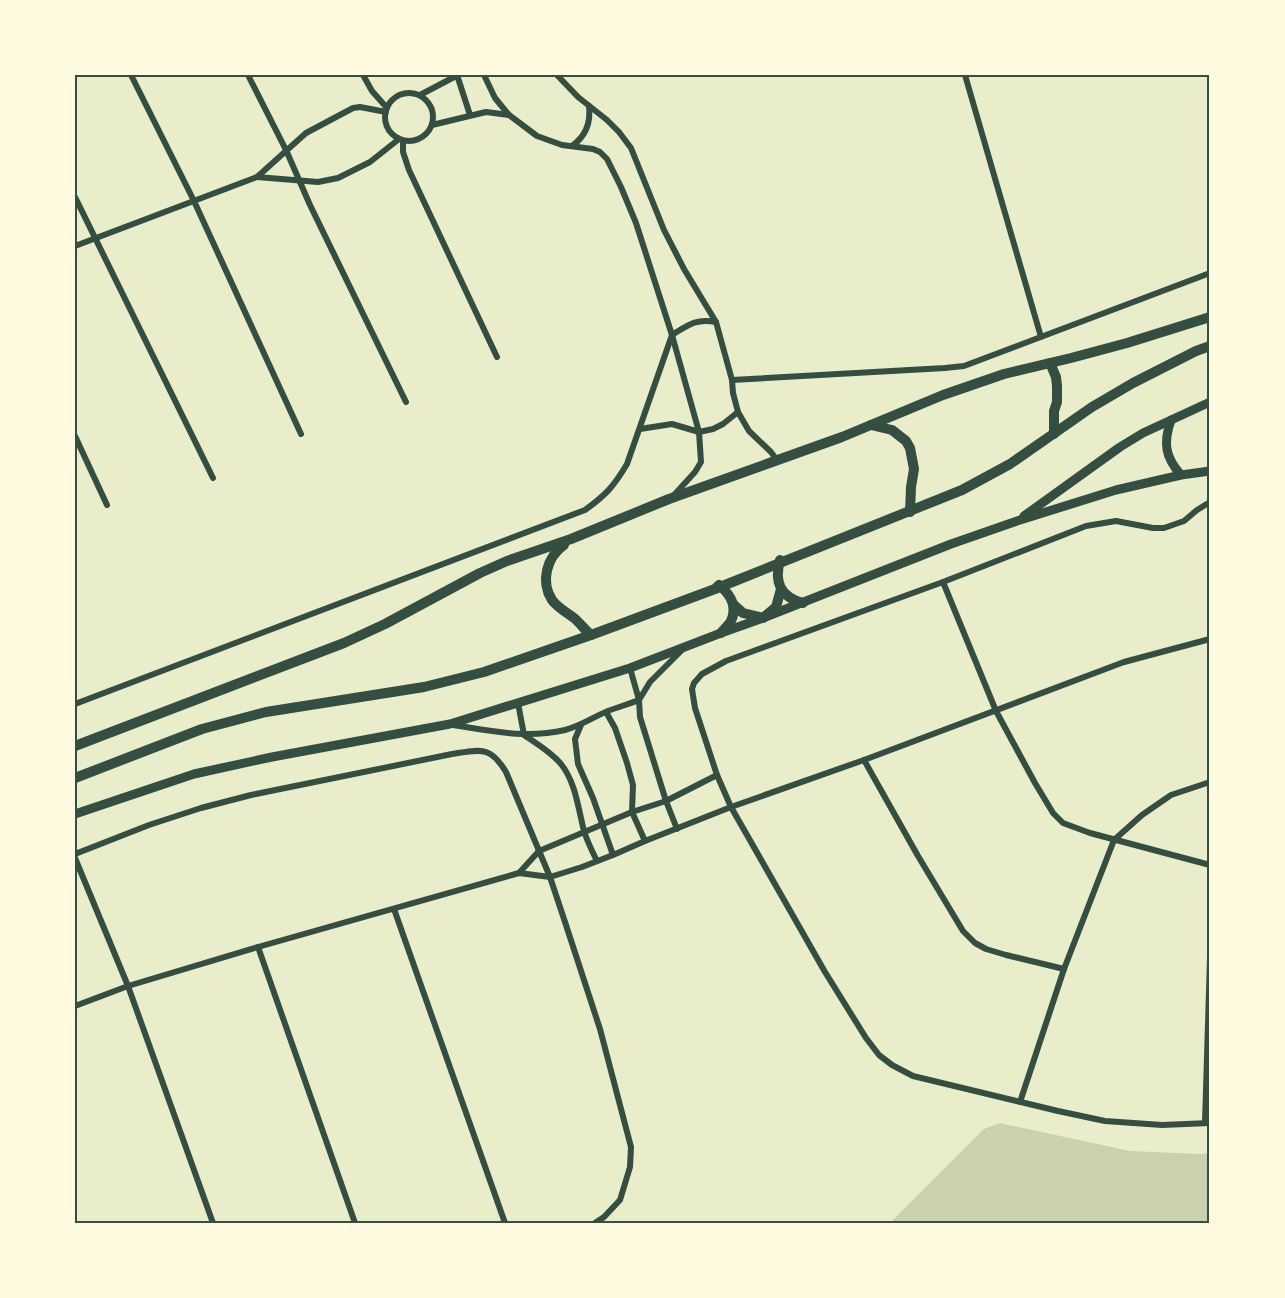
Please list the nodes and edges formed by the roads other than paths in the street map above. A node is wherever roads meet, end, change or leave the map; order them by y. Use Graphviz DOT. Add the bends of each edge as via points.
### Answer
graph roads {
  1 [pos="131,75"];
  2 [pos="248,75"];
  3 [pos="363,75"];
  4 [pos="457,75"];
  5 [pos="484,75"];
  6 [pos="557,75"];
  7 [pos="965,75"];
  8 [pos="420,95"];
  9 [pos="589,106"];
  10 [pos="386,110"];
  11 [pos="470,115"];
  12 [pos="509,116"];
  13 [pos="432,125"];
  14 [pos="401,140"];
  15 [pos="572,146"];
  16 [pos="286,150"];
  17 [pos="257,177"];
  18 [pos="298,180"];
  19 [pos="75,197"];
  20 [pos="194,201"];
  21 [pos="95,238"];
  22 [pos="75,246"];
  23 [pos="1210,273"];
  24 [pos="1210,317"];
  25 [pos="716,322"];
  26 [pos="672,336"];
  27 [pos="1041,337"];
  28 [pos="1210,346"];
  29 [pos="496,357"];
  30 [pos="1050,363"];
  31 [pos="732,380"];
  32 [pos="405,402"];
  33 [pos="1210,402"];
  34 [pos="738,412"];
  35 [pos="1171,420"];
  36 [pos="872,425"];
  37 [pos="640,429"];
  38 [pos="699,432"];
  39 [pos="301,434"];
  40 [pos="1054,434"];
  41 [pos="75,436"];
  42 [pos="777,460"];
  43 [pos="1210,471"];
  44 [pos="1180,475"];
  45 [pos="213,478"];
  46 [pos="669,499"];
  47 [pos="1210,502"];
  48 [pos="107,504"];
  49 [pos="910,512"];
  50 [pos="1017,520"];
  51 [pos="571,539"];
  52 [pos="791,559"];
  53 [pos="943,582"];
  54 [pos="781,589"];
  55 [pos="715,590"];
  56 [pos="803,603"];
  57 [pos="734,605"];
  58 [pos="763,618"];
  59 [pos="721,633"];
  60 [pos="591,635"];
  61 [pos="1210,639"];
  62 [pos="686,646"];
  63 [pos="630,668"];
  64 [pos="639,700"];
  65 [pos="518,703"];
  66 [pos="75,704"];
  67 [pos="996,711"];
  68 [pos="606,712"];
  69 [pos="450,724"];
  70 [pos="581,725"];
  71 [pos="524,735"];
  72 [pos="75,746"];
  73 [pos="864,760"];
  74 [pos="717,775"];
  75 [pos="75,778"];
  76 [pos="1210,782"];
  77 [pos="666,801"];
  78 [pos="731,807"];
  79 [pos="632,812"];
  80 [pos="75,814"];
  81 [pos="602,825"];
  82 [pos="677,829"];
  83 [pos="584,832"];
  84 [pos="1114,840"];
  85 [pos="645,841"];
  86 [pos="539,851"];
  87 [pos="613,855"];
  88 [pos="75,856"];
  89 [pos="597,861"];
  90 [pos="1210,865"];
  91 [pos="519,873"];
  92 [pos="550,877"];
  93 [pos="394,909"];
  94 [pos="258,947"];
  95 [pos="1210,958"];
  96 [pos="1064,969"];
  97 [pos="128,986"];
  98 [pos="75,1006"];
  99 [pos="1020,1102"];
  100 [pos="1208,1123"];
  101 [pos="213,1223"];
  102 [pos="355,1223"];
  103 [pos="505,1223"];
  104 [pos="595,1223"];
  1 -- 20 [label="street"];
  2 -- 16 [label="street"];
  3 -- 10 [label="street"];
  4 -- 8 [label="street"];
  4 -- 11 [label="street"];
  5 -- 12 [label="street"];
  6 -- 9 [label="street"];
  7 -- 27 [label="street"];
  8 -- 10 [label="street" via="397,96"];
  8 -- 13 [label="street" via="432,108"];
  9 -- 15 [label="street" via="587,129"];
  9 -- 25 [label="street" via="631,148 664,230"];
  10 -- 14 [label="street" via="387,128"];
  10 -- 16 [label="street" via="353,108 306,133"];
  11 -- 12 [label="street" via="486,112"];
  11 -- 13 [label="street"];
  12 -- 15 [label="street" via="537,136"];
  13 -- 14 [label="street" via="421,139"];
  14 -- 18 [label="street" via="338,178"];
  14 -- 29 [label="street" via="409,170"];
  15 -- 26 [label="street" via="593,149 607,159 636,223"];
  16 -- 17 [label="street"];
  16 -- 18 [label="street"];
  17 -- 18 [label="street"];
  17 -- 20 [label="street"];
  18 -- 32 [label="street"];
  19 -- 21 [label="street"];
  20 -- 21 [label="street"];
  20 -- 39 [label="street"];
  21 -- 22 [label="street"];
  21 -- 45 [label="street"];
  23 -- 27 [label="street"];
  24 -- 30 [label="main road"];
  25 -- 26 [label="street" via="690,324"];
  25 -- 31 [label="street"];
  26 -- 37 [label="street"];
  26 -- 38 [label="street"];
  27 -- 31 [label="street" via="964,366"];
  28 -- 40 [label="main road" via="1133,383"];
  30 -- 36 [label="main road" via="943,395"];
  30 -- 40 [label="main road" via="1057,386"];
  31 -- 34 [label="street"];
  33 -- 35 [label="street"];
  34 -- 38 [label="street" via="723,424"];
  34 -- 42 [label="street" via="749,431"];
  35 -- 44 [label="street" via="1166,448"];
  35 -- 50 [label="street" via="1120,447"];
  36 -- 42 [label="main road"];
  36 -- 49 [label="main road" via="892,430 910,448 914,469"];
  37 -- 38 [label="street" via="672,424"];
  37 -- 66 [label="street" via="617,481 585,510"];
  38 -- 46 [label="street" via="700,462"];
  40 -- 49 [label="main road" via="962,490"];
  41 -- 48 [label="street"];
  42 -- 46 [label="main road"];
  43 -- 44 [label="street"];
  44 -- 50 [label="street"];
  46 -- 51 [label="main road"];
  47 -- 53 [label="street" via="1184,521 1164,528 1116,521 1086,526"];
  49 -- 52 [label="main road"];
  50 -- 56 [label="street"];
  51 -- 60 [label="main road" via="551,557 546,584 552,600"];
  51 -- 72 [label="main road" via="489,569 344,643"];
  52 -- 54 [label="main road" via="782,557 779,562 777,576"];
  52 -- 55 [label="main road"];
  53 -- 67 [label="street"];
  53 -- 74 [label="street" via="726,661 702,674 694,683 692,699"];
  54 -- 56 [label="main road"];
  54 -- 58 [label="main road" via="776,607"];
  55 -- 57 [label="main road" via="719,585"];
  55 -- 60 [label="main road"];
  56 -- 58 [label="street"];
  57 -- 58 [label="main road" via="744,614"];
  57 -- 59 [label="main road" via="731,621"];
  58 -- 59 [label="street"];
  59 -- 62 [label="street"];
  60 -- 75 [label="main road" via="484,672 424,687 267,712 202,729"];
  61 -- 67 [label="street" via="1124,662"];
  62 -- 63 [label="street"];
  62 -- 64 [label="street" via="650,682"];
  63 -- 64 [label="street"];
  63 -- 65 [label="street"];
  64 -- 68 [label="street"];
  64 -- 77 [label="street" via="640,717"];
  65 -- 69 [label="street"];
  65 -- 71 [label="street"];
  67 -- 73 [label="street"];
  67 -- 84 [label="street" via="1053,813 1074,828"];
  68 -- 70 [label="street"];
  68 -- 79 [label="street" via="633,785"];
  69 -- 71 [label="street"];
  69 -- 80 [label="street" via="194,774"];
  70 -- 71 [label="street"];
  70 -- 81 [label="street" via="575,739 578,764"];
  71 -- 83 [label="street" via="562,765 579,803"];
  73 -- 78 [label="street"];
  73 -- 96 [label="street" via="963,931 986,949"];
  74 -- 77 [label="street"];
  74 -- 78 [label="street"];
  76 -- 84 [label="street" via="1171,795"];
  77 -- 79 [label="street"];
  77 -- 82 [label="street"];
  78 -- 82 [label="street"];
  78 -- 99 [label="street" via="825,972 879,1054 913,1076"];
  79 -- 81 [label="street"];
  79 -- 85 [label="street"];
  81 -- 83 [label="street"];
  81 -- 87 [label="street"];
  82 -- 85 [label="street"];
  83 -- 86 [label="street"];
  83 -- 89 [label="street"];
  84 -- 90 [label="street"];
  84 -- 96 [label="street"];
  85 -- 87 [label="street"];
  86 -- 88 [label="street" via="506,772 493,754 483,751 251,795 149,825"];
  86 -- 91 [label="street"];
  86 -- 92 [label="street"];
  87 -- 89 [label="street"];
  88 -- 97 [label="street"];
  89 -- 92 [label="street"];
  91 -- 92 [label="street"];
  91 -- 93 [label="street"];
  92 -- 104 [label="street" via="600,1029 631,1147 630,1167 620,1200"];
  93 -- 94 [label="street"];
  93 -- 103 [label="street"];
  94 -- 97 [label="street"];
  94 -- 102 [label="street"];
  95 -- 100 [label="street"];
  96 -- 99 [label="street"];
  97 -- 98 [label="street"];
  97 -- 101 [label="street"];
  99 -- 100 [label="street" via="1106,1121"];
}
